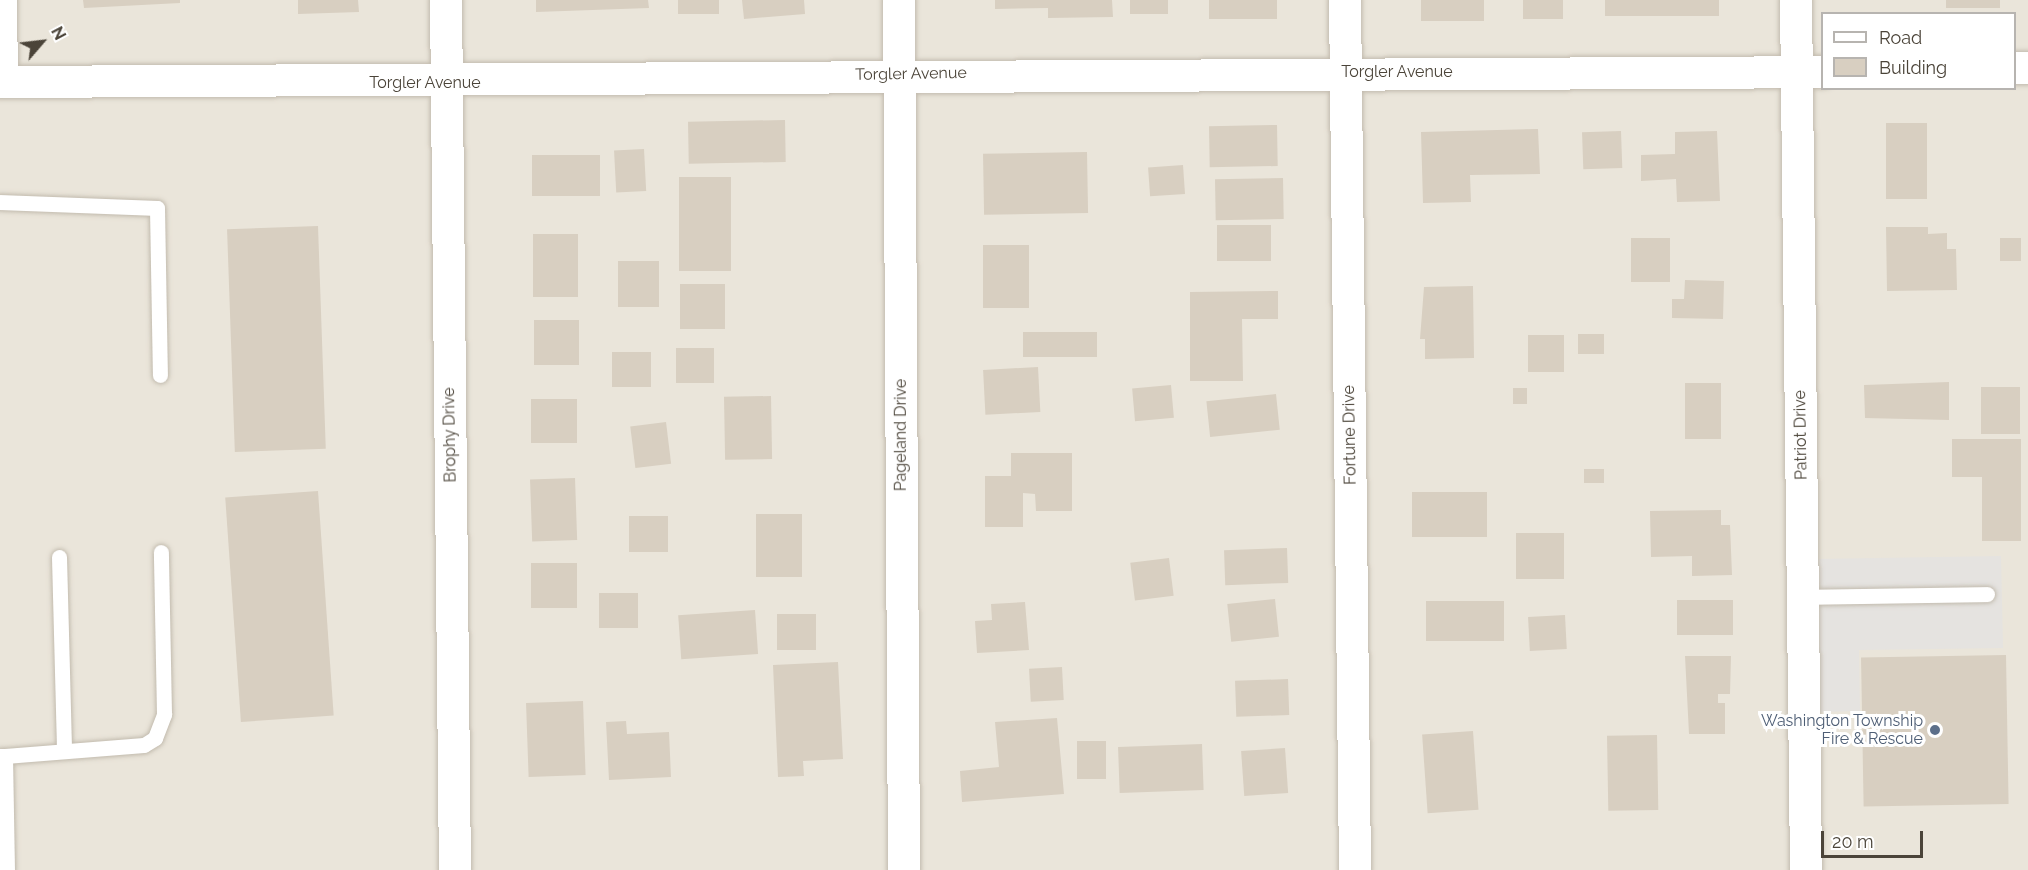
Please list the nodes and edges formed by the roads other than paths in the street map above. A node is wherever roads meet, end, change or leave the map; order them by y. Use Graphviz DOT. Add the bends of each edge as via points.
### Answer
graph roads {
  1 [pos="1,0"];
  2 [pos="446,0"];
  3 [pos="898,0"];
  4 [pos="1345,0"];
  5 [pos="1796,0"];
  6 [pos="1345,71"];
  7 [pos="1809,73"];
  8 [pos="899,74"];
  9 [pos="1,82"];
  10 [pos="447,83"];
  11 [pos="0,202"];
  12 [pos="160,375"];
  13 [pos="161,552"];
  14 [pos="59,557"];
  15 [pos="1987,594"];
  16 [pos="1803,597"];
  17 [pos="64,750"];
  18 [pos="3,756"];
  19 [pos="7,870"];
  20 [pos="455,870"];
  21 [pos="904,870"];
  22 [pos="1355,870"];
  23 [pos="1806,870"];
  1 -- 9 [label="street"];
  2 -- 10 [label="street, Brophy Drive"];
  3 -- 8 [label="street, Pageland Drive"];
  4 -- 6 [label="street, Fortune Drive"];
  5 -- 7 [label="street, Patriot Drive"];
  6 -- 7 [label="street, Torgler Avenue"];
  6 -- 8 [label="street, Torgler Avenue"];
  6 -- 22 [label="street, Fortune Drive"];
  7 -- 16 [label="street, Patriot Drive"];
  8 -- 10 [label="street, Torgler Avenue"];
  8 -- 21 [label="street, Pageland Drive"];
  9 -- 10 [label="street, Torgler Avenue"];
  10 -- 20 [label="street, Brophy Drive"];
  11 -- 12 [label="lane" via="157,207"];
  13 -- 17 [label="lane" via="162,727 144,745"];
  14 -- 17 [label="lane"];
  15 -- 16 [label="lane"];
  16 -- 23 [label="street, Patriot Drive"];
  17 -- 18 [label="lane"];
  18 -- 19 [label="lane"];
}
